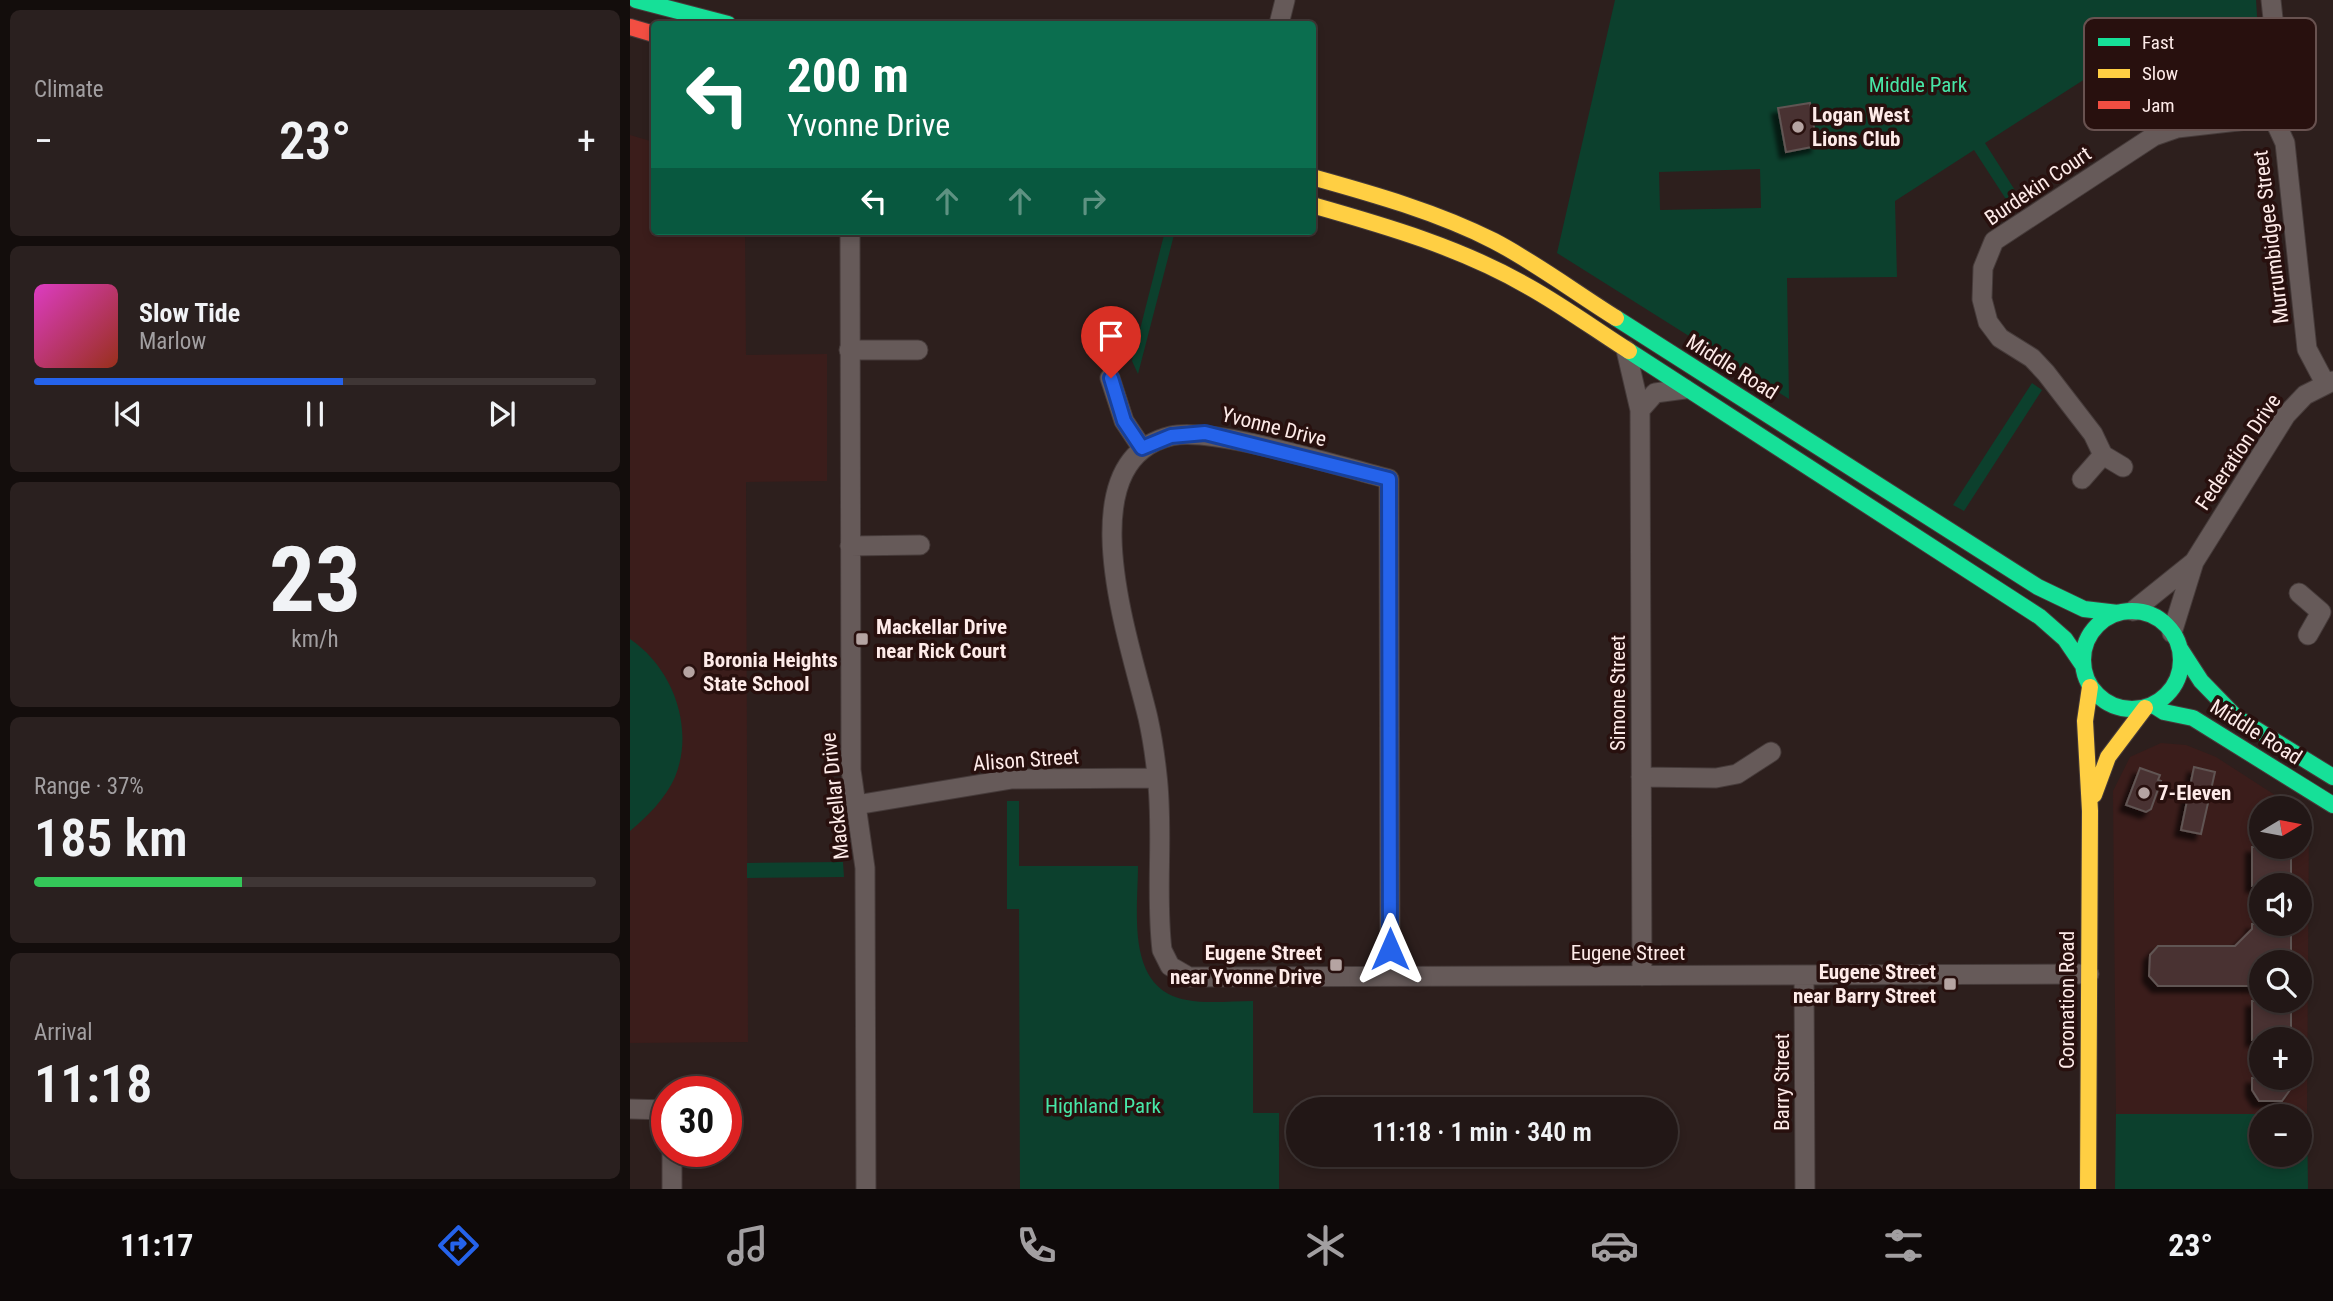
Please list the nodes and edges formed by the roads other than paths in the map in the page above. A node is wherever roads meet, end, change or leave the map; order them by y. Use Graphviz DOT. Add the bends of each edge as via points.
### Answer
graph roads {
  1 [pos="1285,0"];
  2 [pos="2272,0"];
  3 [pos="647,2"];
  4 [pos="2274,18"];
  5 [pos="717,21"];
  6 [pos="1280,21"];
  7 [pos="630,27"];
  8 [pos="651,33"];
  9 [pos="2171,130"];
  10 [pos="2279,130"];
  11 [pos="1316,178"];
  12 [pos="1316,206"];
  13 [pos="850,235"];
  14 [pos="849,350"];
  15 [pos="918,350"];
  16 [pos="1626,350"];
  17 [pos="1111,378"];
  18 [pos="2329,382"];
  19 [pos="1685,389"];
  20 [pos="1640,410"];
  21 [pos="1142,448"];
  22 [pos="2103,455"];
  23 [pos="2123,467"];
  24 [pos="2082,480"];
  25 [pos="920,545"];
  26 [pos="850,546"];
  27 [pos="2194,562"];
  28 [pos="2299,593"];
  29 [pos="2126,612"];
  30 [pos="2327,612"];
  31 [pos="2308,635"];
  32 [pos="2176,640"];
  33 [pos="2082,664"];
  34 [pos="2090,687"];
  35 [pos="2149,707"];
  36 [pos="1771,752"];
  37 [pos="1641,777"];
  38 [pos="1157,778"];
  39 [pos="2333,778"];
  40 [pos="856,805"];
  41 [pos="2333,805"];
  42 [pos="2090,811"];
  43 [pos="2089,974"];
  44 [pos="1804,975"];
  45 [pos="1390,976"];
  46 [pos="1642,976"];
  47 [pos="630,1110"];
  48 [pos="651,1110"];
  49 [pos="672,1167"];
  50 [pos="672,1189"];
  51 [pos="866,1189"];
  52 [pos="1805,1189"];
  53 [pos="2088,1189"];
  1 -- 6 [label="street"];
  2 -- 4 [label="street"];
  3 -- 5 [label="main road"];
  7 -- 8 [label="main road"];
  9 -- 22 [label="street, Burdekin Court" via="2154,136 1994,241 1983,268 1982,299 1988,323 2000,338 2046,373 2094,435"];
  10 -- 18 [label="street, Murrumbidgee Street" via="2285,143 2307,349"];
  11 -- 29 [label="main road, Middle Road" via="1402,202 1496,242 2038,587 2084,609"];
  12 -- 16 [label="main road, Middle Road" via="1411,233 1488,264"];
  13 -- 14 [label="street, Mackellar Drive"];
  14 -- 15 [label="street"];
  14 -- 26 [label="street, Mackellar Drive"];
  16 -- 19 [label="main road, Middle Road"];
  16 -- 20 [label="street, Simone Street"];
  17 -- 21 [label="street" via="1124,421"];
  18 -- 27 [label="street, Federation Drive" via="2305,395 2286,415"];
  19 -- 20 [label="street" via="1655,393"];
  19 -- 33 [label="main road, Middle Road" via="2040,617 2065,639"];
  20 -- 37 [label="street, Simone Street"];
  21 -- 38 [label="street" via="1127,467 1114,497 1112,546 1119,601 1149,720"];
  21 -- 45 [label="street, Yvonne Drive" via="1171,436 1205,433 1389,479"];
  22 -- 23 [label="street, Burdekin Court"];
  22 -- 24 [label="street"];
  25 -- 26 [label="street"];
  26 -- 40 [label="street, Mackellar Drive" via="851,770"];
  27 -- 29 [label="street, Federation Drive"];
  27 -- 32 [label="street, Federation Drive"];
  28 -- 30 [label="street"];
  29 -- 32 [label="main road" via="2153,616"];
  29 -- 33 [label="main road" via="2104,620 2092,631"];
  30 -- 31 [label="street"];
  32 -- 35 [label="main road" via="2178,677 2168,694"];
  32 -- 39 [label="main road, Middle Road" via="2201,681 2236,717"];
  33 -- 34 [label="main road"];
  34 -- 35 [label="main road" via="2113,706 2129,710"];
  34 -- 42 [label="main road, Coronation Road" via="2085,734"];
  35 -- 41 [label="main road, Middle Road" via="2193,718"];
  35 -- 42 [label="main road, Coronation Road" via="2119,736 2104,760"];
  36 -- 37 [label="street" via="1737,774"];
  37 -- 46 [label="street, Simone Street"];
  38 -- 40 [label="street, Alison Street" via="1012,779"];
  38 -- 45 [label="street, Eugene Street" via="1160,930 1170,966 1189,977"];
  40 -- 51 [label="street, Mackellar Drive" via="865,868"];
  42 -- 43 [label="main road, Coronation Road"];
  43 -- 44 [label="street, Eugene Street"];
  43 -- 53 [label="main road, Coronation Road"];
  44 -- 46 [label="street, Eugene Street"];
  44 -- 52 [label="street, Barry Street"];
  45 -- 46 [label="street, Eugene Street"];
  47 -- 48 [label="street"];
  49 -- 50 [label="street"];
}
